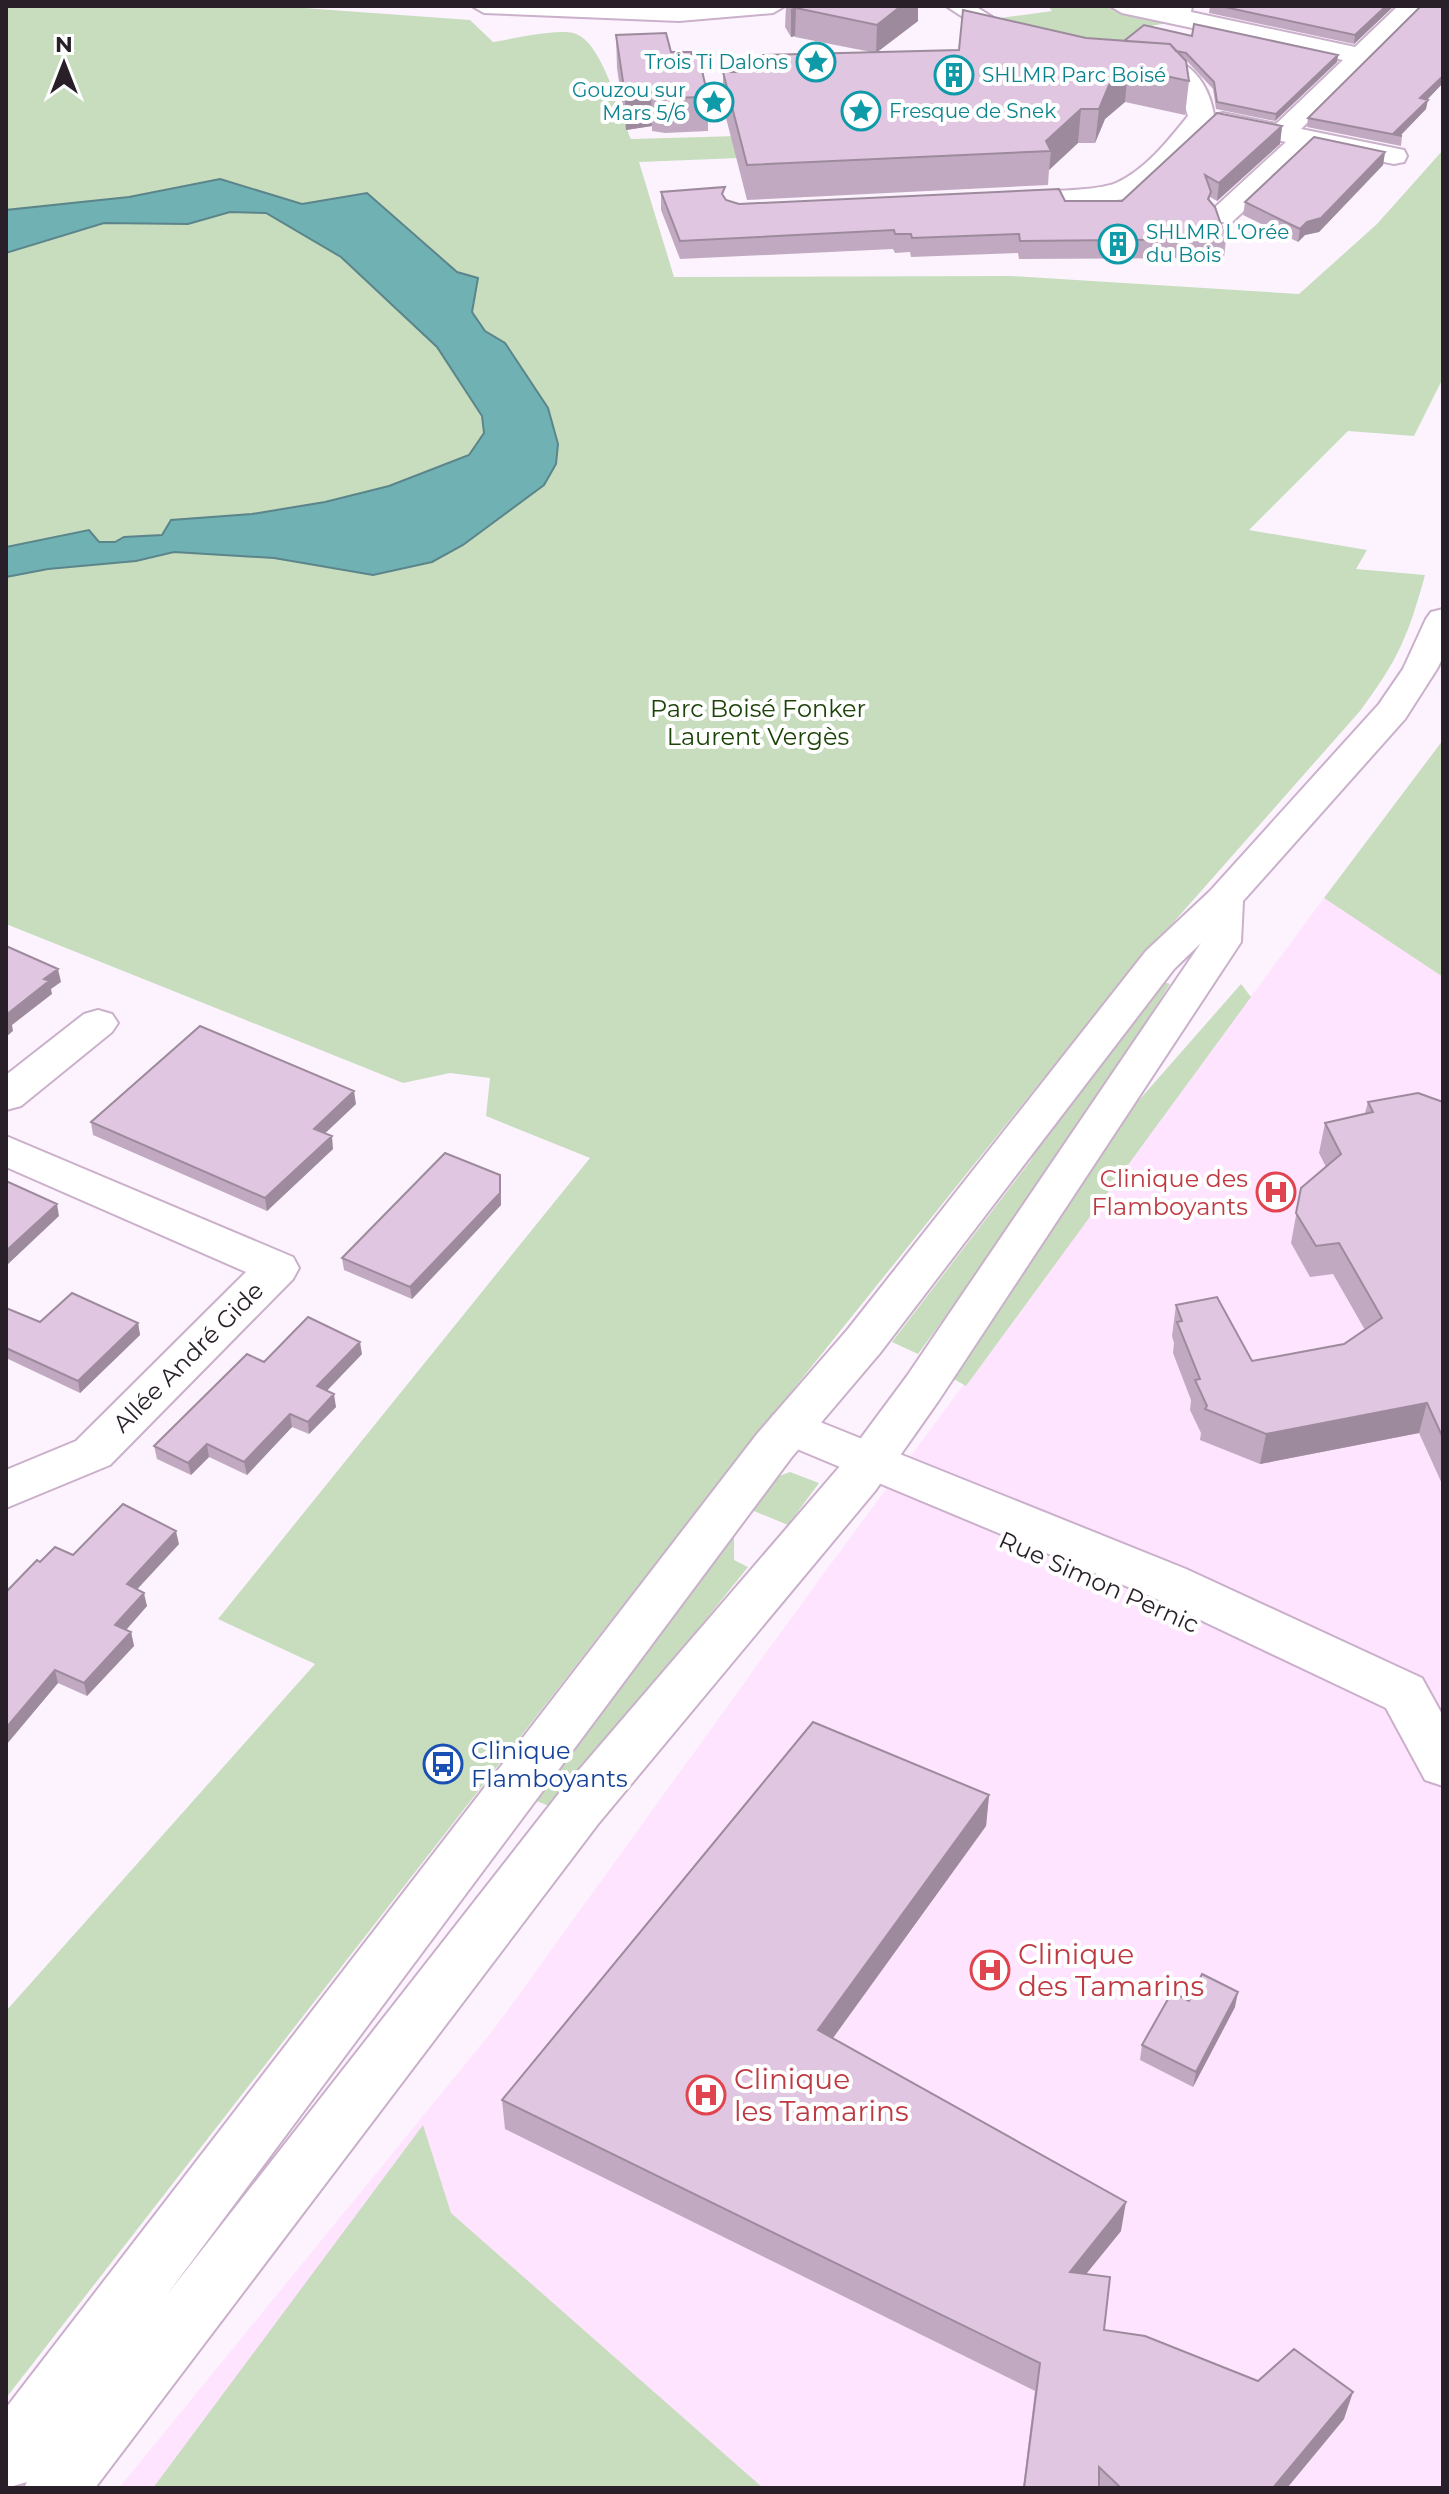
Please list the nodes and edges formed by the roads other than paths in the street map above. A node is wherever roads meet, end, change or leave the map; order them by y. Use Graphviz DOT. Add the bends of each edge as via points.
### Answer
graph roads {
  1 [pos="484,6"];
  2 [pos="773,6"];
  3 [pos="958,6"];
  4 [pos="1122,6"];
  5 [pos="1412,6"];
  6 [pos="1179,12"];
  7 [pos="1046,53"];
  8 [pos="1361,56"];
  9 [pos="1111,61"];
  10 [pos="1201,117"];
  11 [pos="1295,135"];
  12 [pos="1394,156"];
  13 [pos="985,202"];
  14 [pos="1222,216"];
  15 [pos="1443,619"];
  16 [pos="1224,899"];
  17 [pos="98,1023"];
  18 [pos="6,1096"];
  19 [pos="6,1150"];
  20 [pos="782,1437"];
  21 [pos="865,1468"];
  22 [pos="6,1490"];
  23 [pos="1432,1745"];
  24 [pos="6,2459"];
  25 [pos="56,2488"];
  1 -- 2 [label="street" via="679,14"];
  3 -- 7 [label="street"];
  4 -- 6 [label="street"];
  5 -- 8 [label="street"];
  6 -- 8 [label="street"];
  8 -- 11 [label="street"];
  9 -- 10 [label="street" via="1176,68 1198,91"];
  10 -- 11 [label="street"];
  10 -- 13 [label="street" via="1135,185 1118,193"];
  11 -- 12 [label="street"];
  11 -- 14 [label="street"];
  15 -- 16 [label="street" via="1420,669 1392,711"];
  16 -- 20 [label="street" via="1160,960 864,1341"];
  16 -- 21 [label="street" via="1221,942"];
  17 -- 18 [label="street"];
  19 -- 22 [label="street, Allée André Gide" via="277,1268 93,1453"];
  20 -- 21 [label="street, Rue Simon Pernic"];
  20 -- 24 [label="street"];
  21 -- 23 [label="street, Rue Simon Pernic" via="1387,1714"];
  21 -- 25 [label="street" via="579,1808"];
}
